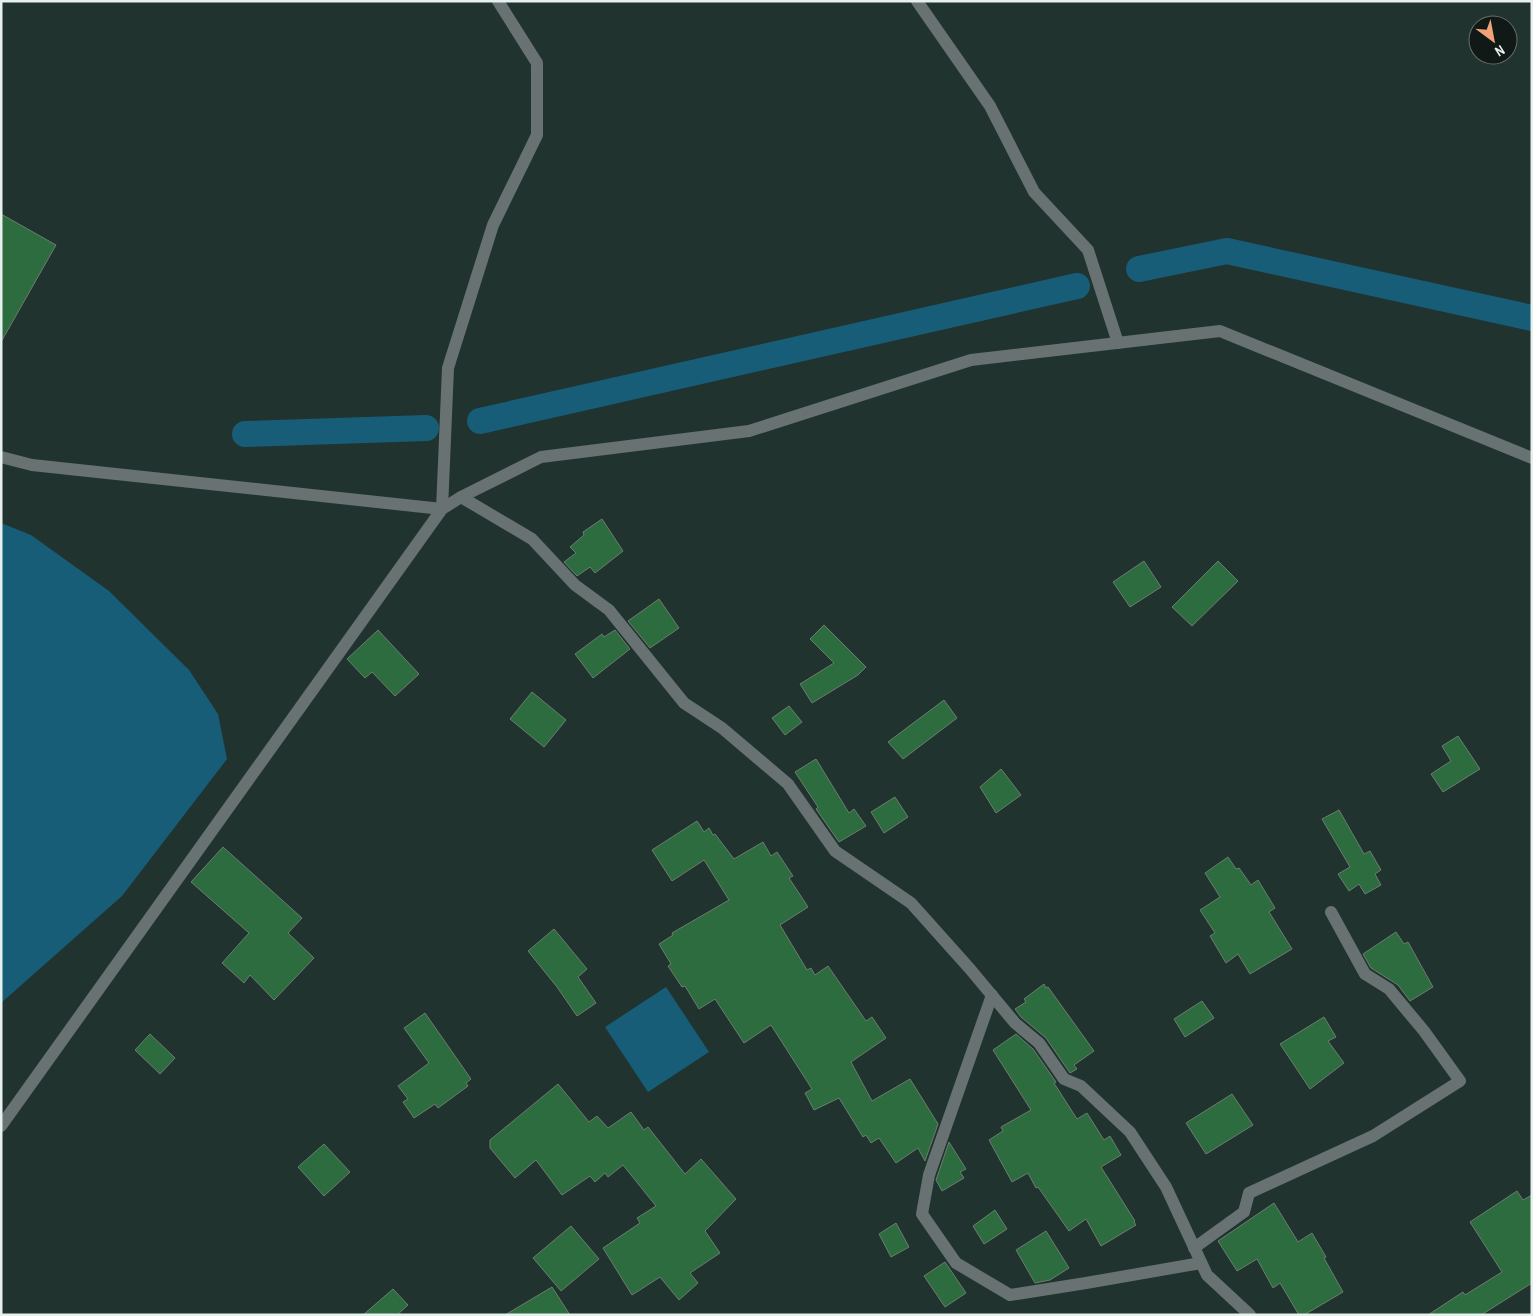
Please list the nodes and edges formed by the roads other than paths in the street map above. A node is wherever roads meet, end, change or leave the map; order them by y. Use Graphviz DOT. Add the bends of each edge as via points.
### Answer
graph roads {
  1 [pos="498,1"];
  2 [pos="917,1"];
  3 [pos="1118,343"];
  4 [pos="1,457"];
  5 [pos="1532,458"];
  6 [pos="461,497"];
  7 [pos="442,509"];
  8 [pos="1331,912"];
  9 [pos="992,995"];
  10 [pos="1,1126"];
  11 [pos="1194,1248"];
  12 [pos="1201,1262"];
  13 [pos="1250,1315"];
  1 -- 7 [label="street" via="538,63 537,135 493,225 448,368"];
  2 -- 3 [label="street" via="990,106 1034,192 1088,250"];
  3 -- 5 [label="street" via="1220,331"];
  3 -- 6 [label="street" via="971,360 749,431 541,457"];
  4 -- 7 [label="street" via="32,465"];
  6 -- 7 [label="street"];
  6 -- 9 [label="street" via="532,539 575,585 610,610 684,703 722,728 788,784 835,851 911,903"];
  7 -- 10 [label="street"];
  8 -- 11 [label="street" via="1365,974 1389,989 1460,1081 1373,1136 1249,1193 1244,1212"];
  9 -- 11 [label="street" via="1015,1023 1039,1043 1064,1079 1081,1086 1130,1132 1166,1186"];
  9 -- 12 [label="street" via="929,1175 922,1214 956,1263 1010,1295"];
  11 -- 12 [label="street"];
  12 -- 13 [label="street" via="1207,1275"];
}
